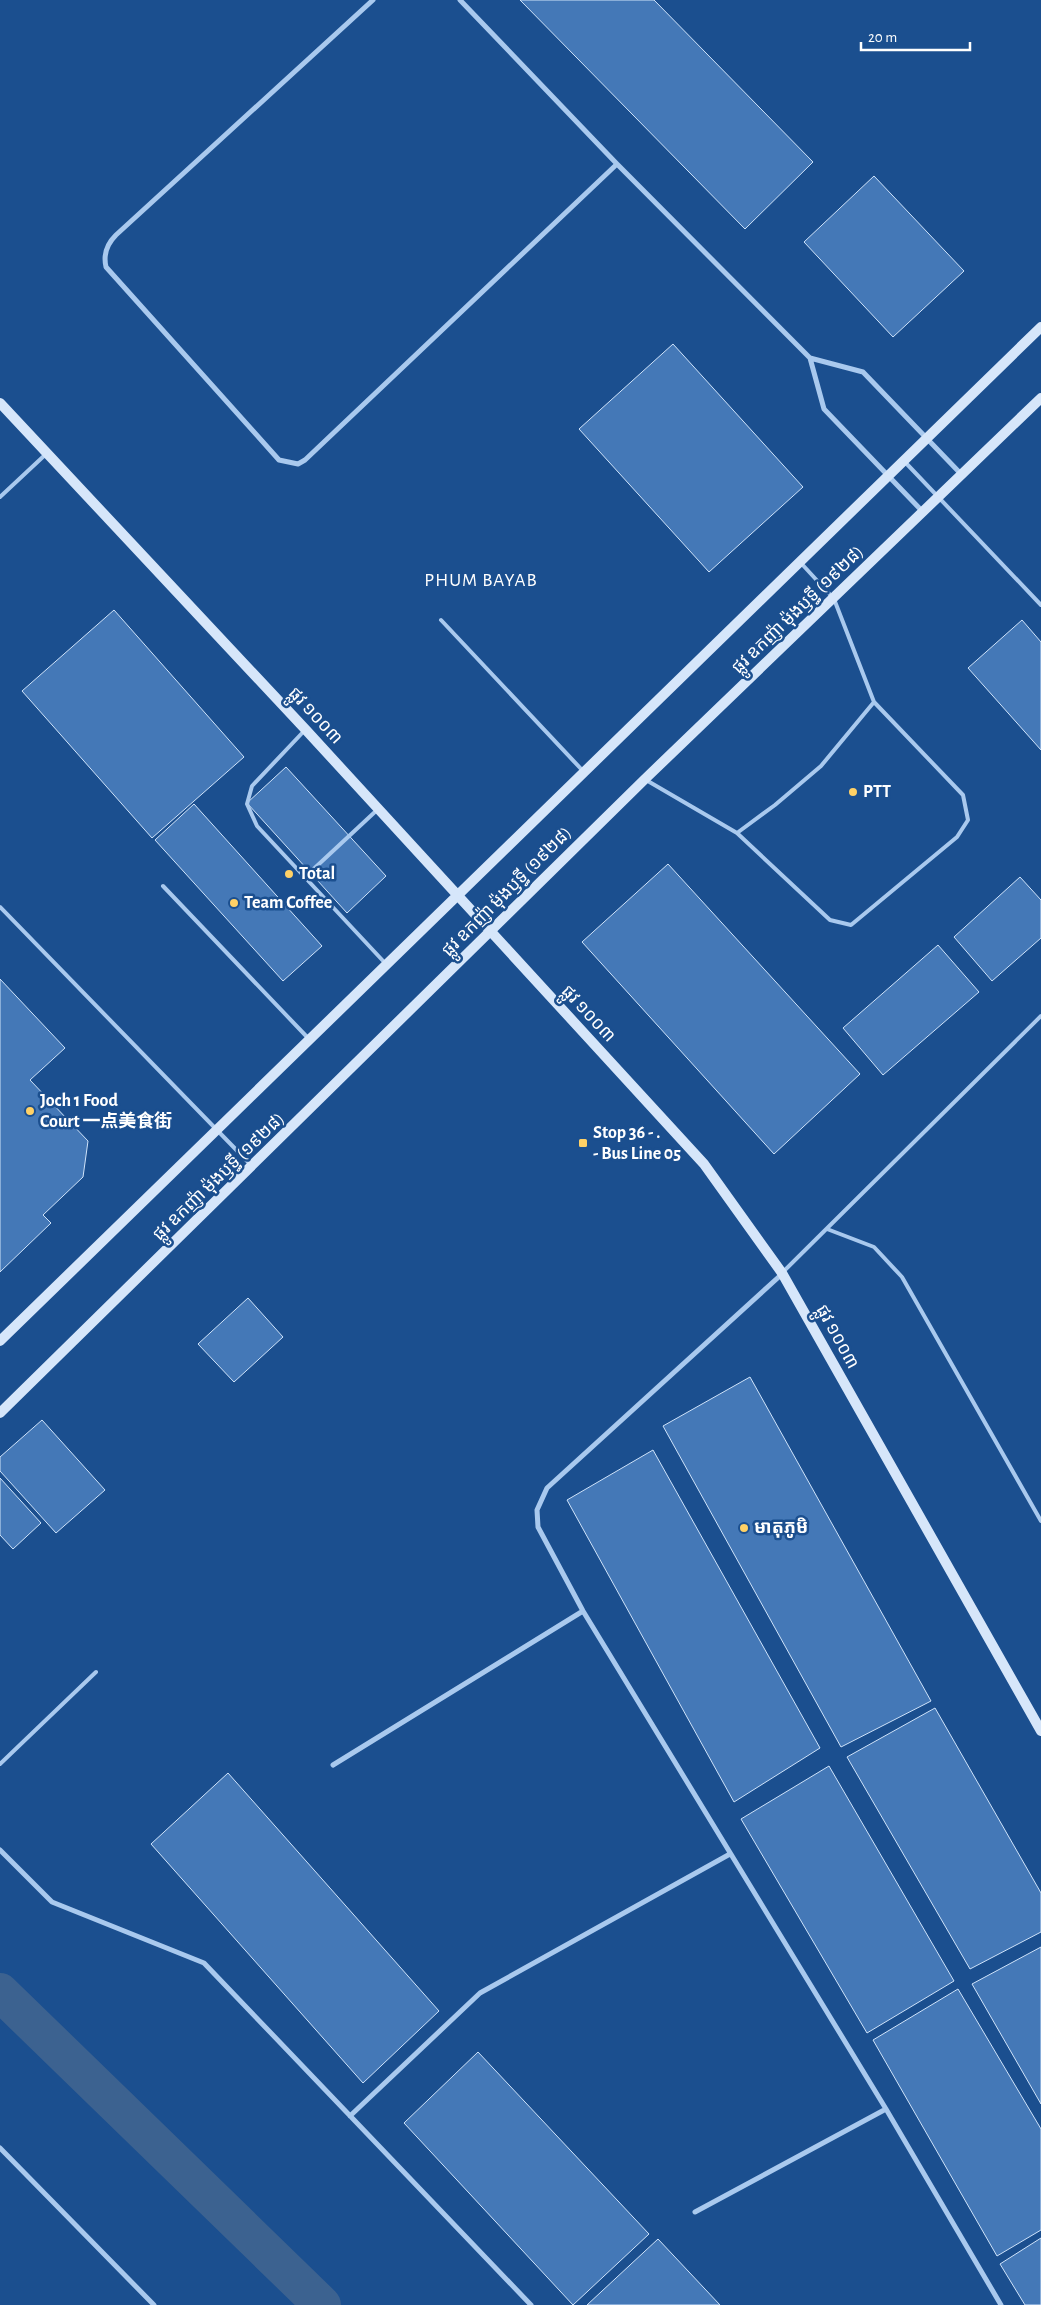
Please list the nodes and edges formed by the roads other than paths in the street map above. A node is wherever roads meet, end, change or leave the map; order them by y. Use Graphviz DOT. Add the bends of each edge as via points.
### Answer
graph roads {
  1 [pos="373,0"];
  2 [pos="460,0"];
  3 [pos="617,164"];
  4 [pos="1041,327"];
  5 [pos="810,358"];
  6 [pos="1041,398"];
  7 [pos="0,403"];
  8 [pos="927,438"];
  9 [pos="48,452"];
  10 [pos="904,461"];
  11 [pos="962,475"];
  12 [pos="889,476"];
  13 [pos="0,497"];
  14 [pos="939,498"];
  15 [pos="924,513"];
  16 [pos="800,562"];
  17 [pos="834,599"];
  18 [pos="1041,605"];
  19 [pos="441,620"];
  20 [pos="874,702"];
  21 [pos="306,730"];
  22 [pos="584,772"];
  23 [pos="644,779"];
  24 [pos="378,809"];
  25 [pos="736,833"];
  26 [pos="305,877"];
  27 [pos="162,886"];
  28 [pos="457,895"];
  29 [pos="0,907"];
  30 [pos="490,931"];
  31 [pos="387,964"];
  32 [pos="1041,1016"];
  33 [pos="310,1039"];
  34 [pos="217,1130"];
  35 [pos="252,1167"];
  36 [pos="827,1229"];
  37 [pos="782,1273"];
  38 [pos="0,1341"];
  39 [pos="0,1413"];
  40 [pos="1041,1521"];
  41 [pos="583,1611"];
  42 [pos="96,1672"];
  43 [pos="1041,1731"];
  44 [pos="0,1764"];
  45 [pos="333,1765"];
  46 [pos="0,1850"];
  47 [pos="730,1854"];
  48 [pos="886,2109"];
  49 [pos="350,2116"];
  50 [pos="0,2148"];
  51 [pos="696,2212"];
  52 [pos="154,2305"];
  53 [pos="531,2305"];
  54 [pos="1000,2305"];
  1 -- 3 [label="street" via="116,235 104,258 106,267 279,460 298,464 305,460"];
  2 -- 3 [label="street"];
  3 -- 5 [label="street"];
  4 -- 8 [label="main road, ផ្លូវ ឧកញ៉ា ម៉ុងឫទ្ធី (១៩២៨)"];
  5 -- 8 [label="street" via="863,372"];
  5 -- 12 [label="street" via="824,409"];
  6 -- 11 [label="main road, ផ្លូវ ឧកញ៉ា ម៉ុងឫទ្ធី (១៩២៨)"];
  7 -- 9 [label="main road, ផ្លូវ ១០០៣"];
  8 -- 10 [label="main road, ផ្លូវ ឧកញ៉ា ម៉ុងឫទ្ធី (១៩២៨)"];
  8 -- 11 [label="street"];
  9 -- 13 [label="lane"];
  9 -- 21 [label="main road, ផ្លូវ ១០០៣"];
  10 -- 12 [label="main road, ផ្លូវ ឧកញ៉ា ម៉ុងឫទ្ធី (១៩២៨)"];
  10 -- 14 [label="lane"];
  11 -- 14 [label="main road, ផ្លូវ ឧកញ៉ា ម៉ុងឫទ្ធី (១៩២៨)"];
  12 -- 15 [label="street"];
  12 -- 16 [label="main road, ផ្លូវ ឧកញ៉ា ម៉ុងឫទ្ធី (១៩២៨)"];
  14 -- 15 [label="main road, ផ្លូវ ឧកញ៉ា ម៉ុងឫទ្ធី (១៩២៨)"];
  14 -- 18 [label="lane"];
  15 -- 17 [label="main road, ផ្លូវ ឧកញ៉ា ម៉ុងឫទ្ធី (១៩២៨)"];
  16 -- 17 [label="lane"];
  16 -- 22 [label="main road, ផ្លូវ ឧកញ៉ា ម៉ុងឫទ្ធី (១៩២៨)"];
  17 -- 20 [label="lane"];
  17 -- 23 [label="main road, ផ្លូវ ឧកញ៉ា ម៉ុងឫទ្ធី (១៩២៨)"];
  19 -- 22 [label="lane"];
  20 -- 25 [label="lane" via="821,766 775,806"];
  20 -- 25 [label="lane" via="964,796 968,820 958,837 851,924 830,920"];
  21 -- 24 [label="main road, ផ្លូវ ១០០៣"];
  21 -- 26 [label="lane" via="252,786 247,804 257,826"];
  22 -- 28 [label="main road, ផ្លូវ ឧកញ៉ា ម៉ុងឫទ្ធី (១៩២៨)"];
  23 -- 25 [label="lane"];
  23 -- 30 [label="main road, ផ្លូវ ឧកញ៉ា ម៉ុងឫទ្ធី (១៩២៨)"];
  24 -- 26 [label="lane"];
  24 -- 28 [label="main road, ផ្លូវ ១០០៣"];
  26 -- 31 [label="lane"];
  27 -- 33 [label="lane"];
  28 -- 30 [label="main road, ផ្លូវ ១០០៣"];
  28 -- 31 [label="main road, ផ្លូវ ឧកញ៉ា ម៉ុងឫទ្ធី (១៩២៨)"];
  29 -- 34 [label="lane"];
  30 -- 35 [label="main road, ផ្លូវ ឧកញ៉ា ម៉ុងឫទ្ធី (១៩២៨)"];
  30 -- 37 [label="main road, ផ្លូវ ១០០៣" via="704,1164"];
  31 -- 33 [label="main road, ផ្លូវ ឧកញ៉ា ម៉ុងឫទ្ធី (១៩២៨)"];
  32 -- 36 [label="lane"];
  33 -- 34 [label="main road, ផ្លូវ ឧកញ៉ា ម៉ុងឫទ្ធី (១៩២៨)"];
  34 -- 35 [label="lane"];
  34 -- 38 [label="main road, ផ្លូវ ឧកញ៉ា ម៉ុងឫទ្ធី (១៩២៨)"];
  35 -- 39 [label="main road, ផ្លូវ ឧកញ៉ា ម៉ុងឫទ្ធី (១៩២៨)"];
  36 -- 37 [label="lane"];
  36 -- 40 [label="lane" via="874,1247 902,1277"];
  37 -- 41 [label="street" via="547,1488 537,1510 538,1527"];
  37 -- 43 [label="main road, ផ្លូវ ១០០៣"];
  41 -- 45 [label="street"];
  41 -- 47 [label="street"];
  42 -- 44 [label="lane"];
  46 -- 49 [label="street" via="52,1902 204,1963"];
  47 -- 48 [label="street"];
  47 -- 49 [label="street" via="480,1993"];
  48 -- 51 [label="street"];
  48 -- 54 [label="street"];
  49 -- 53 [label="street"];
  50 -- 52 [label="street"];
}
